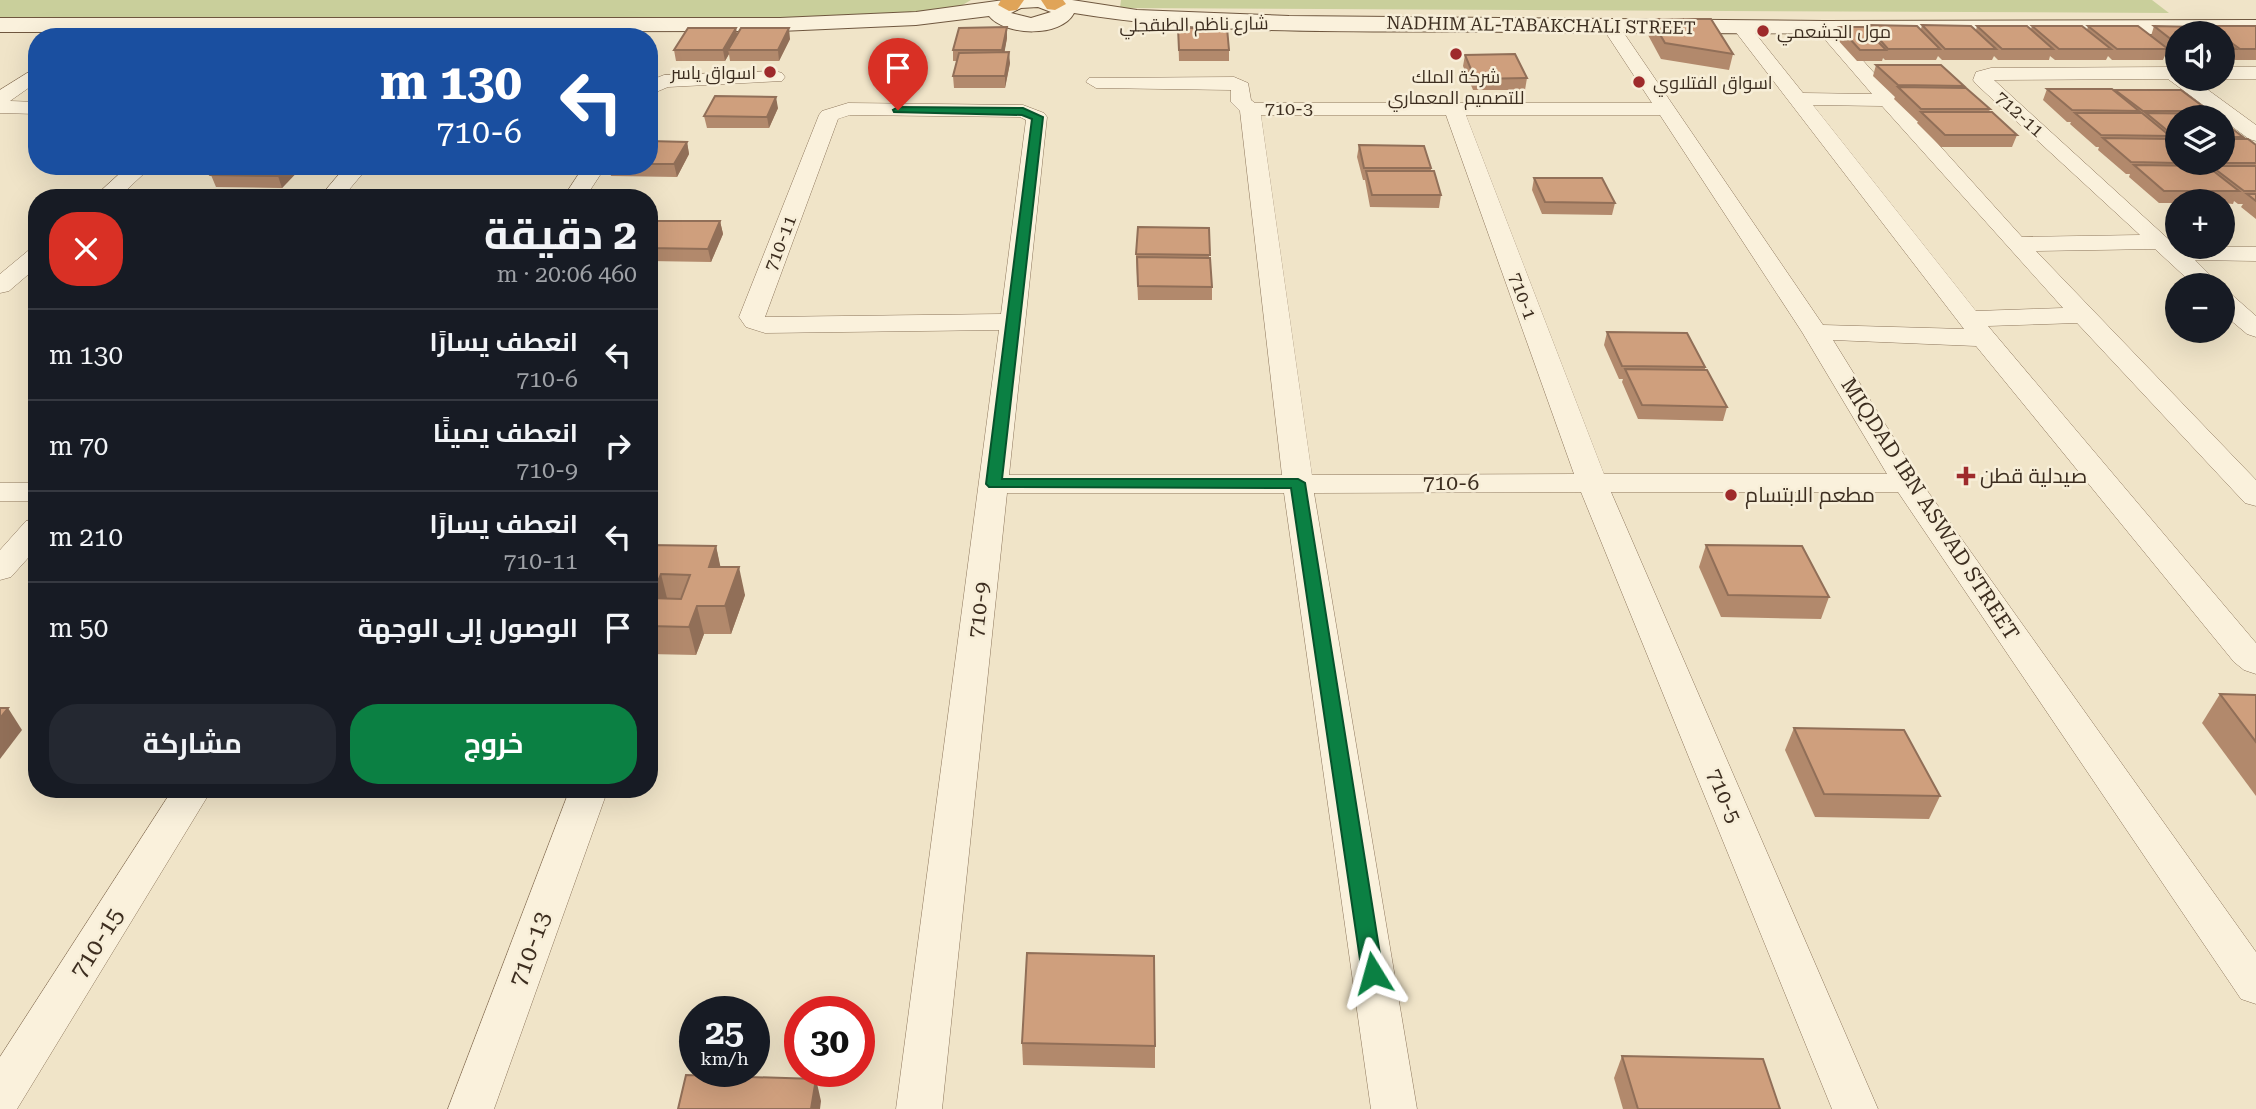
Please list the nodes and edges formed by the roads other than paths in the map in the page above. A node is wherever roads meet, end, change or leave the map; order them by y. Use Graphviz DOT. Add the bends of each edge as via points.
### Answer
graph roads {
  1 [pos="1055,3"];
  2 [pos="1008,4"];
  3 [pos="1289,23"];
  4 [pos="782,24"];
  5 [pos="1030,24"];
  6 [pos="0,25"];
  7 [pos="1611,27"];
  8 [pos="1741,27"];
  9 [pos="2256,27"];
  10 [pos="48,28"];
  11 [pos="628,28"];
  12 [pos="1824,28"];
  13 [pos="2235,73"];
  14 [pos="2256,73"];
  15 [pos="2165,75"];
  16 [pos="775,77"];
  17 [pos="28,78"];
  18 [pos="1096,82"];
  19 [pos="658,84"];
  20 [pos="2198,91"];
  21 [pos="4,93"];
  22 [pos="1797,99"];
  23 [pos="1887,100"];
  24 [pos="0,107"];
  25 [pos="28,108"];
  26 [pos="1250,108"];
  27 [pos="1454,109"];
  28 [pos="1665,109"];
  29 [pos="1033,114"];
  30 [pos="2256,135"];
  31 [pos="131,175"];
  32 [pos="350,175"];
  33 [pos="114,189"];
  34 [pos="338,189"];
  35 [pos="2016,244"];
  36 [pos="2165,246"];
  37 [pos="2165,247"];
  38 [pos="2235,252"];
  39 [pos="2256,254"];
  40 [pos="2179,259"];
  41 [pos="28,263"];
  42 [pos="2195,273"];
  43 [pos="0,286"];
  44 [pos="2235,310"];
  45 [pos="2083,315"];
  46 [pos="1013,322"];
  47 [pos="1977,328"];
  48 [pos="2256,329"];
  49 [pos="1815,332"];
  50 [pos="1298,483"];
  51 [pos="1592,483"];
  52 [pos="1907,483"];
  53 [pos="994,484"];
  54 [pos="0,492"];
  55 [pos="28,492"];
  56 [pos="2256,497"];
  57 [pos="28,538"];
  58 [pos="0,570"];
  59 [pos="2256,662"];
  60 [pos="187,798"];
  61 [pos="586,798"];
  62 [pos="2256,986"];
  63 [pos="0,1096"];
  64 [pos="471,1109"];
  65 [pos="919,1109"];
  66 [pos="1394,1109"];
  67 [pos="1856,1109"];
  1 -- 2 [label="main road, شارع ناظم الطبقجلي"];
  1 -- 3 [label="main road, شارع ناظم الطبقجلي" via="1137,17"];
  1 -- 5 [label="main road" via="1063,10 1058,19"];
  2 -- 4 [label="main road, شارع ناظم الطبقجلي" via="936,16"];
  2 -- 5 [label="main road" via="999,11 1004,19"];
  3 -- 5 [label="main road, شارع ناظم الطبقجلي"];
  3 -- 7 [label="main road, NADHIM AL-TABAKCHALI STREET"];
  4 -- 5 [label="main road, شارع ناظم الطبقجلي"];
  4 -- 11 [label="main road"];
  6 -- 10 [label="main road"];
  7 -- 8 [label="main road, NADHIM AL-TABAKCHALI STREET"];
  7 -- 28 [label="street, MIQDAD IBN ASWAD STREET"];
  8 -- 12 [label="main road, NADHIM AL-TABAKCHALI STREET"];
  8 -- 22 [label="street"];
  9 -- 12 [label="main road, NADHIM AL-TABAKCHALI STREET"];
  12 -- 23 [label="street"];
  13 -- 14 [label="street"];
  15 -- 36 [label="street, 712-11" via="1983,76"];
  16 -- 19 [label="street"];
  17 -- 21 [label="street"];
  18 -- 26 [label="street" via="1234,83 1241,88 1241,102"];
  20 -- 30 [label="street, 712-11"];
  22 -- 23 [label="street"];
  22 -- 47 [label="street"];
  23 -- 35 [label="street"];
  24 -- 25 [label="street"];
  26 -- 27 [label="street, 710-3"];
  26 -- 50 [label="street, 710-3"];
  27 -- 28 [label="street, 710-3"];
  27 -- 51 [label="street, 710-1"];
  28 -- 49 [label="street, MIQDAD IBN ASWAD STREET"];
  29 -- 46 [label="street, 710-9" via="1037,117"];
  29 -- 46 [label="street, 710-11" via="848,109 829,115 752,317 765,325"];
  31 -- 33 [label="street"];
  32 -- 34 [label="street"];
  35 -- 37 [label="street"];
  35 -- 45 [label="street"];
  38 -- 39 [label="street"];
  40 -- 42 [label="street"];
  41 -- 43 [label="street"];
  44 -- 48 [label="street"];
  45 -- 47 [label="street"];
  45 -- 56 [label="street"];
  46 -- 53 [label="street, 710-9"];
  47 -- 49 [label="street"];
  47 -- 59 [label="street"];
  49 -- 52 [label="street, MIQDAD IBN ASWAD STREET"];
  50 -- 51 [label="street, 710-6"];
  50 -- 53 [label="street, 710-6"];
  50 -- 66 [label="street, 710-3"];
  51 -- 52 [label="street, 710-6"];
  51 -- 67 [label="street, 710-5"];
  52 -- 62 [label="street, MIQDAD IBN ASWAD STREET"];
  53 -- 65 [label="street, 710-9"];
  54 -- 55 [label="street"];
  57 -- 58 [label="street"];
  60 -- 63 [label="street, 710-15"];
  61 -- 64 [label="street, 710-13"];
}
